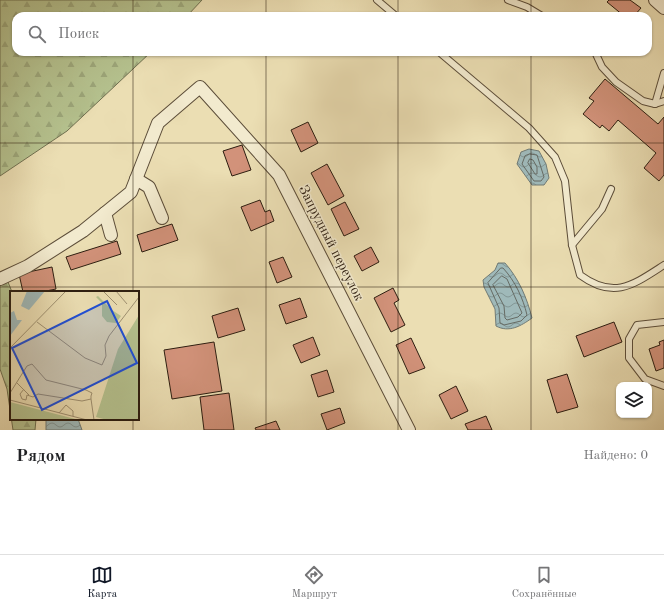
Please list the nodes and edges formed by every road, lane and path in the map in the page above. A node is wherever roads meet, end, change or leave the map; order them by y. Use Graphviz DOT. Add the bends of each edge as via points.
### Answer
graph roads {
  1 [pos="377,0"];
  2 [pos="508,0"];
  3 [pos="655,0"];
  4 [pos="664,8"];
  5 [pos="391,12"];
  6 [pos="535,12"];
  7 [pos="444,56"];
  8 [pos="597,56"];
  9 [pos="664,73"];
  10 [pos="664,101"];
  11 [pos="656,104"];
  12 [pos="136,179"];
  13 [pos="612,189"];
  14 [pos="105,213"];
  15 [pos="162,218"];
  16 [pos="111,235"];
  17 [pos="572,245"];
  18 [pos="664,264"];
  19 [pos="0,279"];
  20 [pos="664,322"];
  21 [pos="664,386"];
  22 [pos="409,430"];
  1 -- 5 [label="lane"];
  2 -- 6 [label="lane"];
  3 -- 4 [label="street"];
  7 -- 17 [label="lane" via="530,128 555,157 565,181"];
  8 -- 11 [label="lane" via="602,67 616,82 643,101"];
  9 -- 11 [label="lane"];
  10 -- 11 [label="lane"];
  12 -- 14 [label="street" via="131,192"];
  12 -- 15 [label="street" via="149,187"];
  12 -- 22 [label="street, Запрудный переулок" via="158,124 200,87 279,175"];
  13 -- 17 [label="lane" via="602,209"];
  14 -- 16 [label="street"];
  14 -- 19 [label="street" via="83,231 28,266"];
  17 -- 18 [label="lane" via="580,275 605,288 628,285"];
  20 -- 21 [label="lane" via="638,325 629,339 630,358 645,379"];
}
